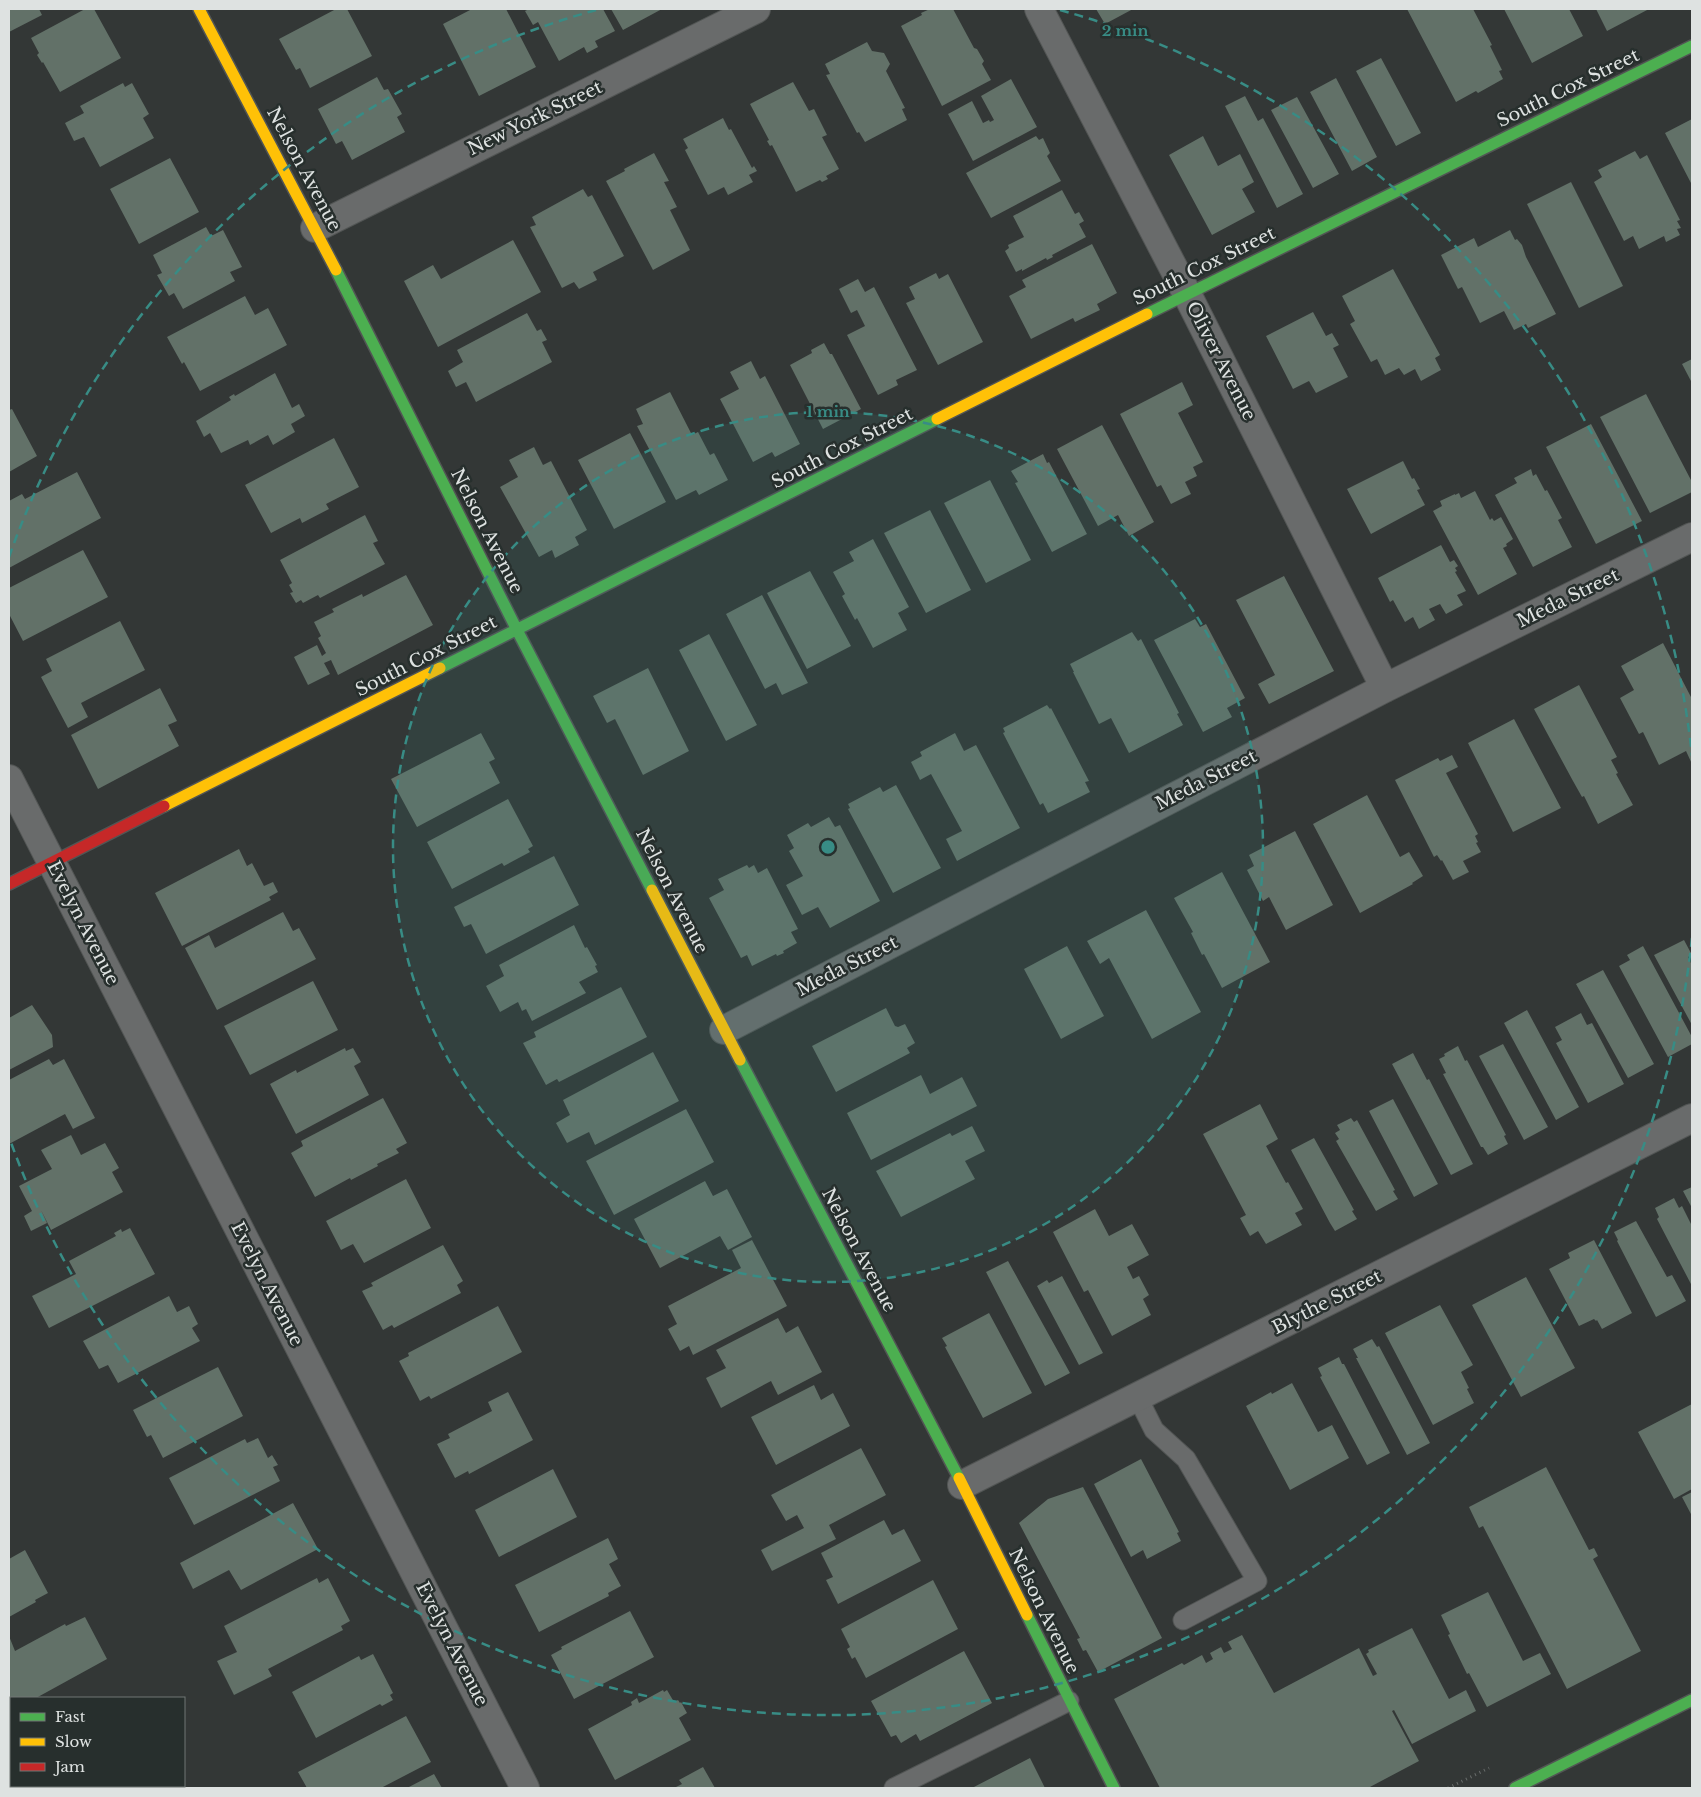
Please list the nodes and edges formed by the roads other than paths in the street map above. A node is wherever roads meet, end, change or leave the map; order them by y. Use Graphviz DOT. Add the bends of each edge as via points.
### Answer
graph roads {
  1 [pos="199,9"];
  2 [pos="756,9"];
  3 [pos="1039,9"];
  4 [pos="1692,46"];
  5 [pos="315,228"];
  6 [pos="1187,294"];
  7 [pos="1692,537"];
  8 [pos="518,630"];
  9 [pos="1385,688"];
  10 [pos="9,779"];
  11 [pos="53,863"];
  12 [pos="9,884"];
  13 [pos="724,1030"];
  14 [pos="1692,1118"];
  15 [pos="1137,1396"];
  16 [pos="962,1485"];
  17 [pos="1183,1620"];
  18 [pos="1692,1700"];
  19 [pos="1069,1701"];
  20 [pos="525,1788"];
  21 [pos="894,1788"];
  22 [pos="1114,1788"];
  23 [pos="1515,1788"];
  1 -- 5 [label="street, Nelson Avenue"];
  2 -- 5 [label="street, New York Street"];
  3 -- 6 [label="street, Oliver Avenue"];
  4 -- 6 [label="street, South Cox Street"];
  5 -- 8 [label="street, Nelson Avenue"];
  6 -- 8 [label="street, South Cox Street"];
  6 -- 9 [label="street, Oliver Avenue"];
  7 -- 9 [label="street, Meda Street"];
  8 -- 11 [label="street, South Cox Street"];
  8 -- 13 [label="street, Nelson Avenue"];
  9 -- 13 [label="street, Meda Street"];
  10 -- 11 [label="street, Evelyn Avenue"];
  11 -- 12 [label="street, South Cox Street"];
  11 -- 20 [label="street, Evelyn Avenue"];
  13 -- 16 [label="street, Nelson Avenue"];
  14 -- 15 [label="street, Blythe Street"];
  15 -- 16 [label="street, Blythe Street"];
  15 -- 17 [label="lane" via="1154,1430 1186,1459 1257,1581"];
  16 -- 19 [label="street, Nelson Avenue"];
  18 -- 23 [label="street"];
  19 -- 21 [label="lane"];
  19 -- 22 [label="street, Nelson Avenue"];
}
